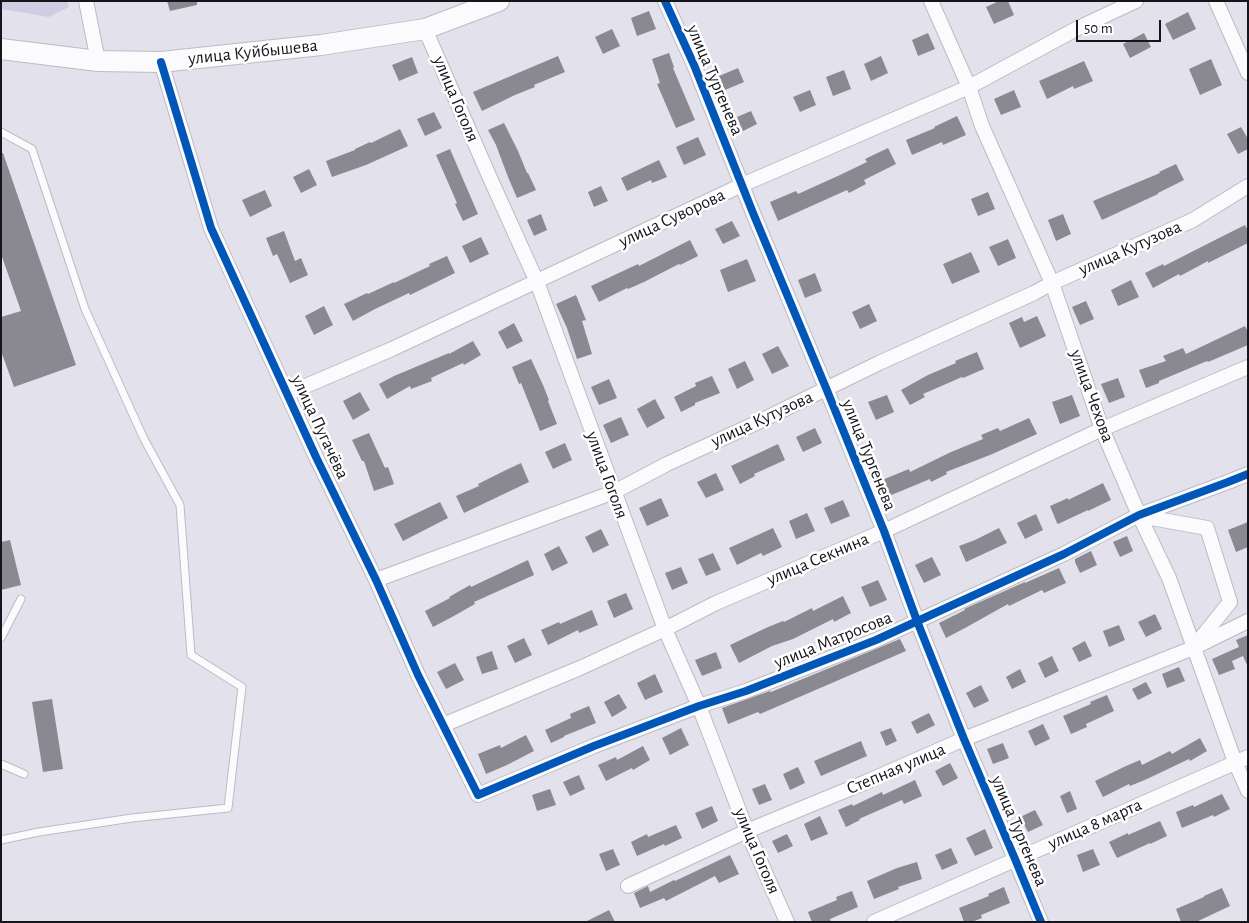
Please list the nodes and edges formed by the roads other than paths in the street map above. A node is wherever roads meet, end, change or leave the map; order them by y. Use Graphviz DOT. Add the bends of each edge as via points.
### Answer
graph roads {
  1 [pos="86,1"];
  2 [pos="499,1"];
  3 [pos="665,1"];
  4 [pos="931,1"];
  5 [pos="1136,1"];
  6 [pos="1216,1"];
  7 [pos="425,29"];
  8 [pos="1,49"];
  9 [pos="98,61"];
  10 [pos="161,62"];
  11 [pos="1248,73"];
  12 [pos="969,87"];
  13 [pos="1,132"];
  14 [pos="742,185"];
  15 [pos="1248,186"];
  16 [pos="537,282"];
  17 [pos="1052,283"];
  18 [pos="1248,367"];
  19 [pos="826,388"];
  20 [pos="287,394"];
  21 [pos="1102,429"];
  22 [pos="1248,474"];
  23 [pos="614,492"];
  24 [pos="1139,516"];
  25 [pos="884,531"];
  26 [pos="376,580"];
  27 [pos="21,599"];
  28 [pos="1248,621"];
  29 [pos="917,622"];
  30 [pos="665,629"];
  31 [pos="1,638"];
  32 [pos="1193,648"];
  33 [pos="699,706"];
  34 [pos="443,725"];
  35 [pos="964,739"];
  36 [pos="1241,759"];
  37 [pos="1,764"];
  38 [pos="24,774"];
  39 [pos="1248,791"];
  40 [pos="478,795"];
  41 [pos="747,831"];
  42 [pos="1,840"];
  43 [pos="1015,859"];
  44 [pos="628,886"];
  45 [pos="787,922"];
  46 [pos="874,922"];
  47 [pos="1040,922"];
  1 -- 9 [label="street"];
  2 -- 7 [label="main road, улица Куйбышева"];
  3 -- 14 [label="street, улица Тургенева"];
  4 -- 12 [label="street, улица Чехова"];
  5 -- 12 [label="street, улица Суворова" via="1078,28"];
  6 -- 11 [label="street"];
  7 -- 10 [label="main road, улица Куйбышева" via="322,45"];
  7 -- 16 [label="street, улица Гоголя"];
  8 -- 9 [label="main road, улица Куйбышева"];
  9 -- 10 [label="main road, улица Куйбышева"];
  10 -- 20 [label="street, улица Пугачёва" via="211,228"];
  12 -- 14 [label="street, улица Суворова"];
  12 -- 17 [label="street, улица Чехова" via="982,126"];
  13 -- 42 [label="lane" via="32,149 85,309 144,438 180,505 191,655 242,687 228,808 132,818"];
  14 -- 16 [label="street, улица Суворова"];
  14 -- 19 [label="street, улица Тургенева"];
  15 -- 17 [label="street, улица Кутузова" via="1193,220"];
  16 -- 20 [label="street, улица Суворова"];
  16 -- 23 [label="street, улица Гоголя"];
  17 -- 19 [label="street, улица Кутузова"];
  17 -- 21 [label="street, улица Чехова"];
  18 -- 21 [label="street, улица Секнина"];
  19 -- 23 [label="street, улица Кутузова"];
  19 -- 25 [label="street, улица Тургенева"];
  20 -- 26 [label="street, улица Пугачёва"];
  21 -- 24 [label="street, улица Чехова"];
  21 -- 25 [label="street, улица Секнина"];
  22 -- 24 [label="street, улица Матросова"];
  23 -- 26 [label="street, улица Кутузова"];
  23 -- 30 [label="street, улица Гоголя"];
  24 -- 29 [label="street, улица Матросова"];
  24 -- 32 [label="street, улица Чехова" via="1169,578"];
  24 -- 32 [label="street" via="1207,528 1230,602"];
  25 -- 29 [label="street, улица Тургенева"];
  25 -- 30 [label="street, улица Секнина" via="716,603"];
  26 -- 34 [label="street, улица Пугачёва"];
  27 -- 31 [label="lane"];
  28 -- 32 [label="street, Степная улица"];
  29 -- 33 [label="street, улица Матросова" via="746,691"];
  29 -- 35 [label="street, улица Тургенева"];
  30 -- 33 [label="street, улица Гоголя"];
  30 -- 34 [label="street, улица Секнина"];
  32 -- 35 [label="street, Степная улица"];
  32 -- 36 [label="street, улица Чехова"];
  33 -- 40 [label="street, улица Матросова"];
  33 -- 41 [label="street, улица Гоголя"];
  34 -- 40 [label="street, улица Пугачёва"];
  35 -- 41 [label="street, Степная улица"];
  35 -- 43 [label="street, улица Тургенева"];
  36 -- 39 [label="street, улица Чехова"];
  36 -- 43 [label="street, улица 8 марта"];
  37 -- 38 [label="lane"];
  41 -- 44 [label="street, Степная улица"];
  41 -- 45 [label="street, улица Гоголя"];
  43 -- 46 [label="street, улица 8 марта"];
  43 -- 47 [label="street, улица Тургенева"];
}
